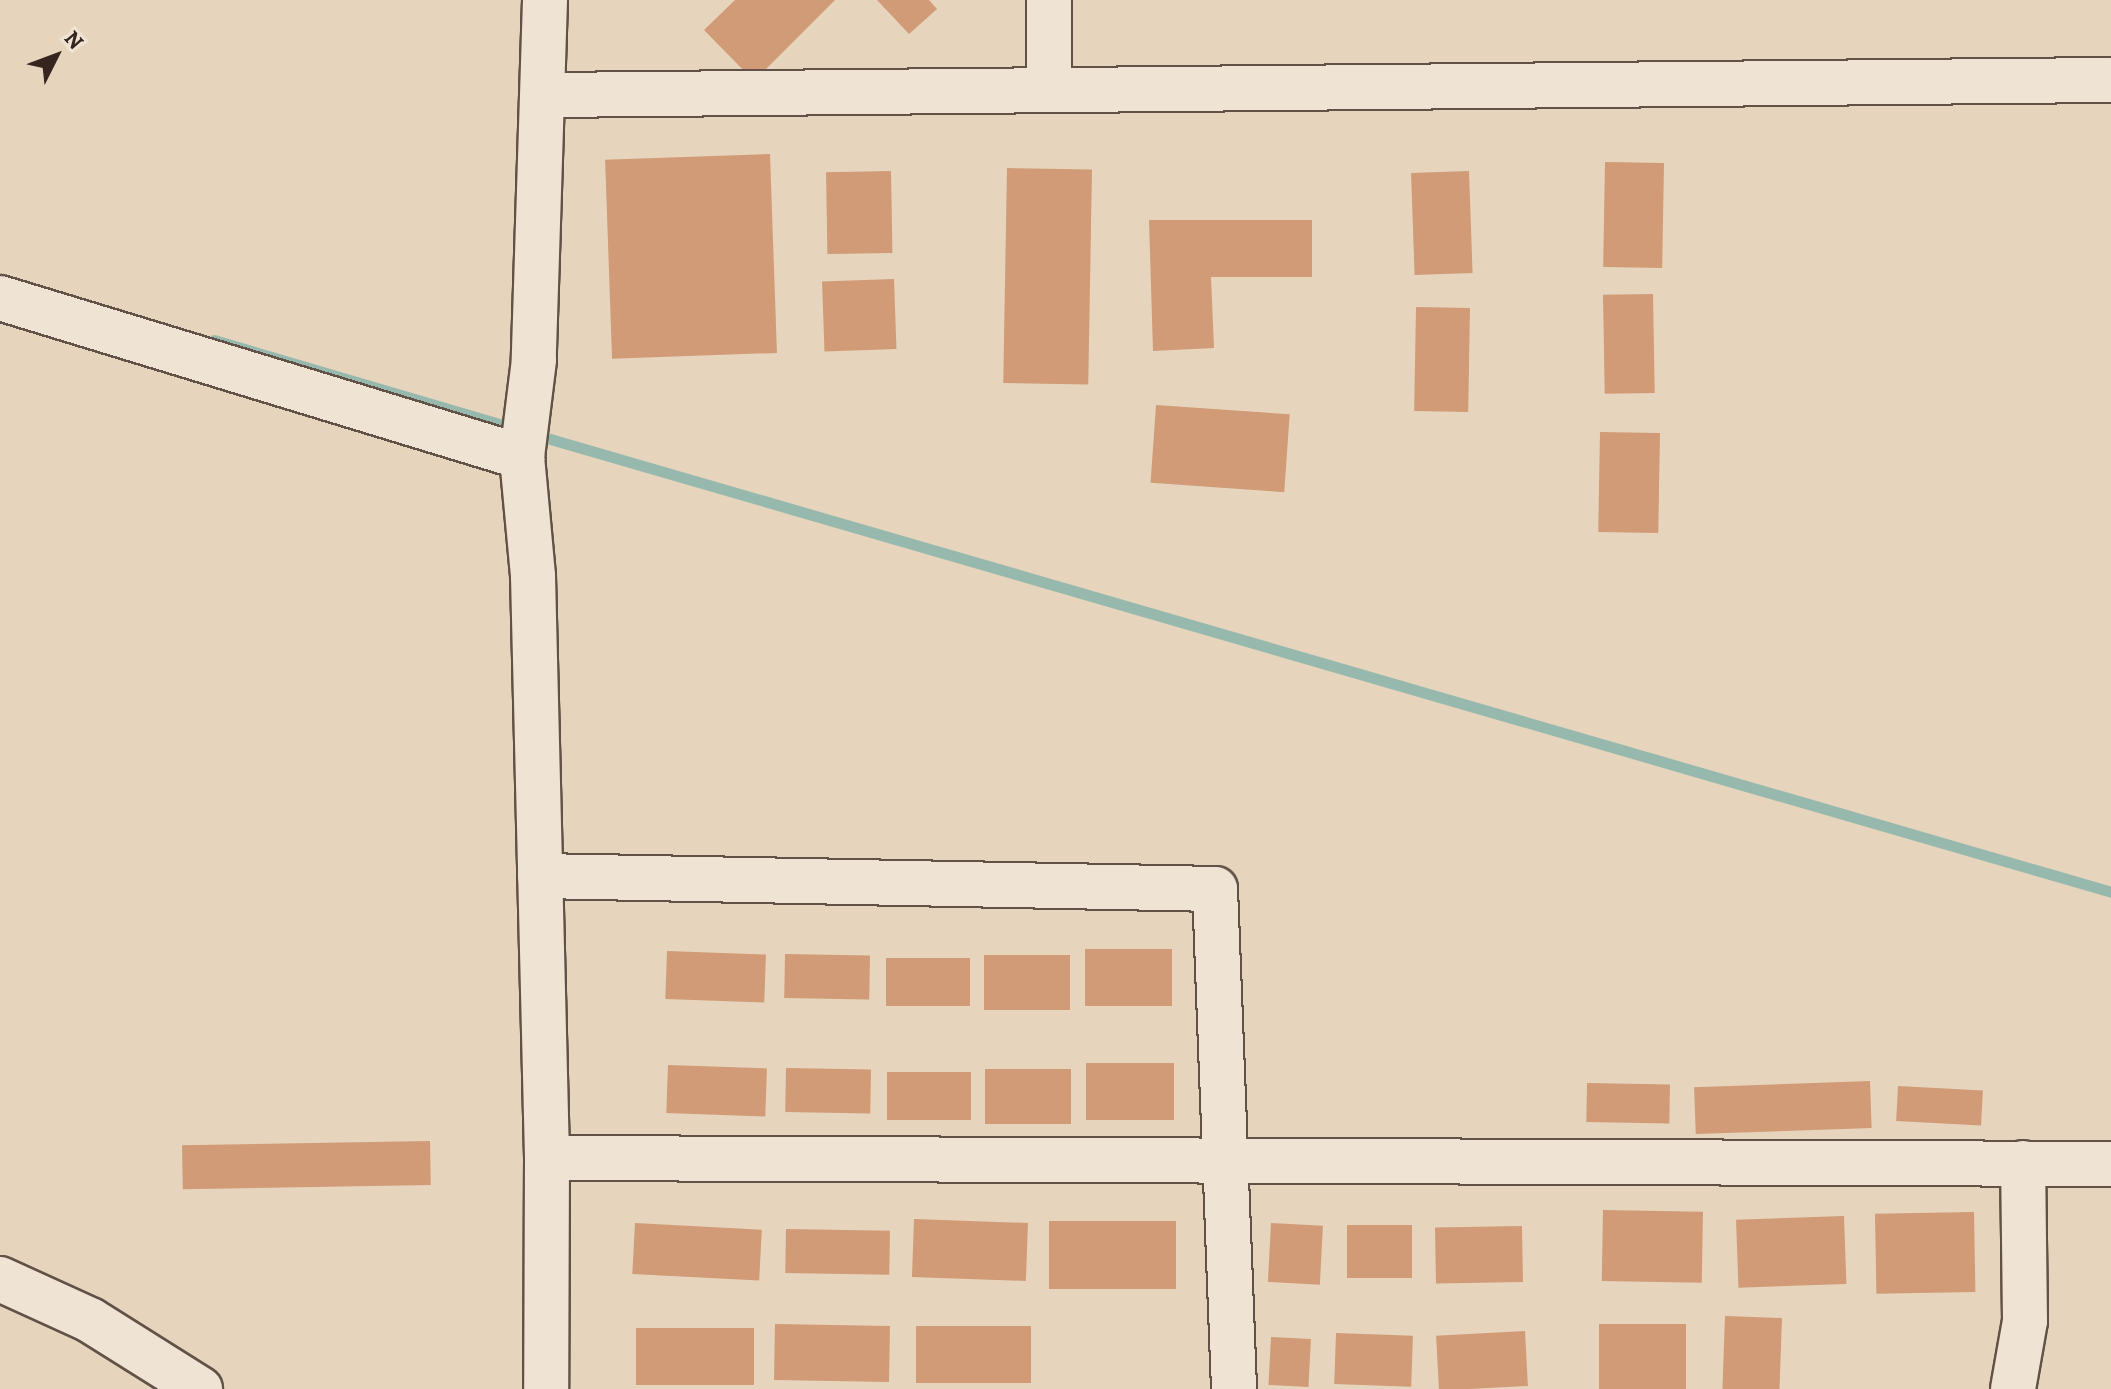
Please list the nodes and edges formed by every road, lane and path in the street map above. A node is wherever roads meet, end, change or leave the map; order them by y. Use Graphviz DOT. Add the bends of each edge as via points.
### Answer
graph roads {
  1 [pos="545,0"];
  2 [pos="1049,0"];
  3 [pos="2111,80"];
  4 [pos="1049,90"];
  5 [pos="546,95"];
  6 [pos="0,298"];
  7 [pos="525,427"];
  8 [pos="540,876"];
  9 [pos="547,1158"];
  10 [pos="1225,1160"];
  11 [pos="2023,1163"];
  12 [pos="2111,1164"];
  13 [pos="0,1279"];
  14 [pos="200,1389"];
  15 [pos="546,1389"];
  16 [pos="1234,1389"];
  17 [pos="2013,1389"];
  1 -- 5 [label="street"];
  2 -- 4 [label="street"];
  3 -- 4 [label="street"];
  4 -- 5 [label="street"];
  5 -- 7 [label="street"];
  6 -- 7 [label="street"];
  7 -- 8 [label="street"];
  8 -- 9 [label="street"];
  8 -- 10 [label="street" via="1215,889"];
  9 -- 10 [label="street"];
  9 -- 15 [label="street"];
  10 -- 11 [label="street"];
  10 -- 16 [label="street"];
  11 -- 12 [label="street"];
  11 -- 17 [label="street" via="2025,1321"];
  13 -- 14 [label="street" via="90,1320"];
}
